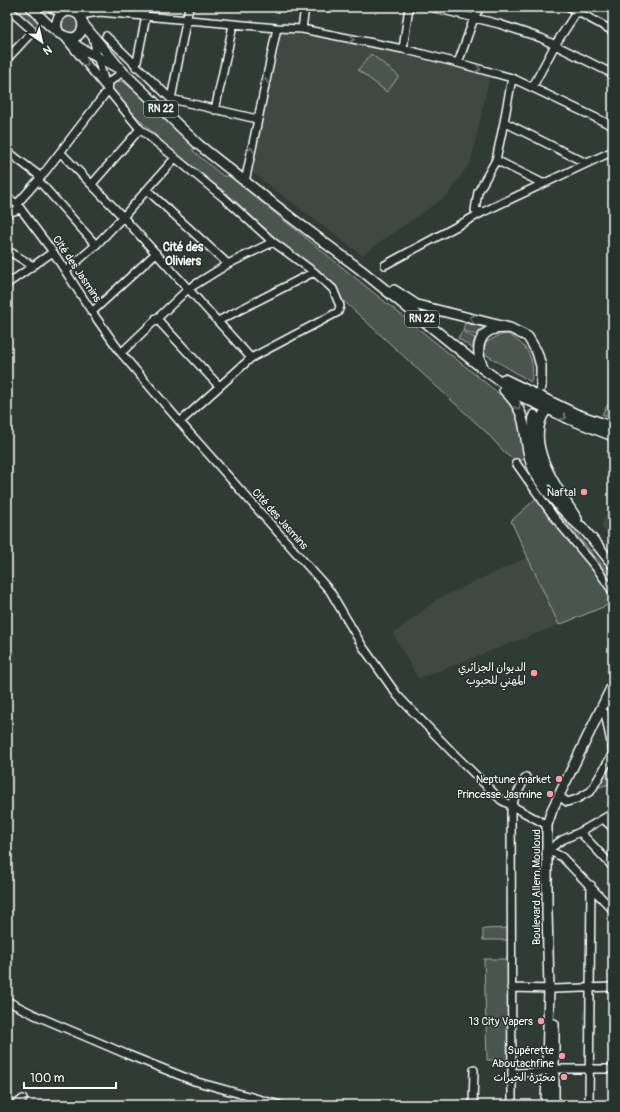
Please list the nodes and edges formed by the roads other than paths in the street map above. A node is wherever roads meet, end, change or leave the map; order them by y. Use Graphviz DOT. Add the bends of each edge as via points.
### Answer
graph roads {
  1 [pos="31,7"];
  2 [pos="52,7"];
  3 [pos="189,7"];
  4 [pos="305,7"];
  5 [pos="409,7"];
  6 [pos="431,7"];
  7 [pos="480,7"];
  8 [pos="568,7"];
  9 [pos="7,8"];
  10 [pos="579,10"];
  11 [pos="73,13"];
  12 [pos="146,16"];
  13 [pos="474,18"];
  14 [pos="187,20"];
  15 [pos="233,25"];
  16 [pos="277,28"];
  17 [pos="302,29"];
  18 [pos="613,31"];
  19 [pos="63,36"];
  20 [pos="106,36"];
  21 [pos="93,37"];
  22 [pos="555,45"];
  23 [pos="403,49"];
  24 [pos="97,56"];
  25 [pos="7,59"];
  26 [pos="458,63"];
  27 [pos="136,67"];
  28 [pos="123,72"];
  29 [pos="613,74"];
  30 [pos="512,78"];
  31 [pos="532,88"];
  32 [pos="108,90"];
  33 [pos="171,99"];
  34 [pos="215,110"];
  35 [pos="257,119"];
  36 [pos="504,122"];
  37 [pos="612,125"];
  38 [pos="140,129"];
  39 [pos="7,151"];
  40 [pos="613,151"];
  41 [pos="60,152"];
  42 [pos="175,158"];
  43 [pos="496,160"];
  44 [pos="586,163"];
  45 [pos="40,178"];
  46 [pos="245,182"];
  47 [pos="542,183"];
  48 [pos="92,184"];
  49 [pos="147,190"];
  50 [pos="7,197"];
  51 [pos="19,206"];
  52 [pos="483,212"];
  53 [pos="7,213"];
  54 [pos="123,217"];
  55 [pos="273,242"];
  56 [pos="96,245"];
  57 [pos="53,252"];
  58 [pos="7,253"];
  59 [pos="156,253"];
  60 [pos="228,264"];
  61 [pos="385,265"];
  62 [pos="33,266"];
  63 [pos="361,270"];
  64 [pos="66,271"];
  65 [pos="314,272"];
  66 [pos="7,284"];
  67 [pos="188,289"];
  68 [pos="92,312"];
  69 [pos="156,318"];
  70 [pos="218,321"];
  71 [pos="510,328"];
  72 [pos="121,353"];
  73 [pos="251,358"];
  74 [pos="483,368"];
  75 [pos="219,386"];
  76 [pos="541,387"];
  77 [pos="547,409"];
  78 [pos="534,415"];
  79 [pos="180,422"];
  80 [pos="613,427"];
  81 [pos="613,436"];
  82 [pos="516,463"];
  83 [pos="584,530"];
  84 [pos="613,565"];
  85 [pos="613,592"];
  86 [pos="613,684"];
  87 [pos="613,696"];
  88 [pos="605,713"];
  89 [pos="613,753"];
  90 [pos="526,777"];
  91 [pos="562,798"];
  92 [pos="511,805"];
  93 [pos="613,813"];
  94 [pos="604,818"];
  95 [pos="547,825"];
  96 [pos="613,828"];
  97 [pos="580,832"];
  98 [pos="551,837"];
  99 [pos="562,840"];
  100 [pos="552,850"];
  101 [pos="613,867"];
  102 [pos="591,885"];
  103 [pos="613,910"];
  104 [pos="590,987"];
  105 [pos="613,987"];
  106 [pos="511,988"];
  107 [pos="551,988"];
  108 [pos="7,1001"];
  109 [pos="590,1068"];
  110 [pos="613,1069"];
  111 [pos="474,1070"];
  112 [pos="550,1070"];
  113 [pos="513,1073"];
  114 [pos="23,1099"];
  115 [pos="15,1105"];
  116 [pos="280,1105"];
  117 [pos="473,1105"];
  118 [pos="512,1105"];
  119 [pos="546,1105"];
  120 [pos="554,1105"];
  121 [pos="589,1105"];
  1 -- 19 [label="main road, RN 22"];
  2 -- 11 [label="main road, RN 22"];
  3 -- 14 [label="street"];
  4 -- 17 [label="street"];
  5 -- 23 [label="street"];
  6 -- 13 [label="street"];
  7 -- 13 [label="street"];
  8 -- 10 [label="street"];
  9 -- 25 [label="street" via="32,30"];
  10 -- 18 [label="street"];
  10 -- 22 [label="street"];
  11 -- 12 [label="street" via="100,12"];
  11 -- 19 [label="main road" via="59,16 56,24"];
  11 -- 19 [label="main road" via="82,28 71,38"];
  11 -- 21 [label="main road, RN 22"];
  12 -- 14 [label="street"];
  12 -- 27 [label="street"];
  13 -- 22 [label="street" via="499,24"];
  13 -- 26 [label="street"];
  14 -- 15 [label="street"];
  14 -- 33 [label="street"];
  15 -- 16 [label="street"];
  15 -- 34 [label="street"];
  16 -- 17 [label="street"];
  35 -- 16 [label="street, one-way"];
  17 -- 23 [label="street, one-way"];
  19 -- 24 [label="main road, RN 22"];
  19 -- 32 [label="street, one-way"];
  20 -- 27 [label="street"];
  21 -- 24 [label="street, RN 22"];
  21 -- 28 [label="main road, RN 22"];
  22 -- 29 [label="street"];
  22 -- 31 [label="street"];
  23 -- 26 [label="street"];
  24 -- 28 [label="main road, RN 22"];
  24 -- 32 [label="street"];
  26 -- 30 [label="street, one-way"];
  27 -- 33 [label="street"];
  28 -- 32 [label="street" via="109,82"];
  28 -- 46 [label="main road, RN 22" via="193,140"];
  30 -- 31 [label="street"];
  30 -- 36 [label="street"];
  31 -- 37 [label="street"];
  32 -- 38 [label="street"];
  32 -- 41 [label="street"];
  33 -- 34 [label="street"];
  34 -- 35 [label="street"];
  46 -- 35 [label="street, one-way"];
  36 -- 43 [label="street"];
  36 -- 44 [label="street"];
  38 -- 42 [label="street"];
  38 -- 48 [label="street"];
  39 -- 45 [label="street"];
  40 -- 44 [label="street"];
  41 -- 45 [label="street"];
  41 -- 48 [label="street"];
  42 -- 49 [label="street"];
  42 -- 55 [label="street"];
  43 -- 47 [label="street"];
  43 -- 52 [label="street" via="478,192 475,210"];
  44 -- 47 [label="street"];
  45 -- 51 [label="street"];
  45 -- 56 [label="street"];
  46 -- 63 [label="main road, RN 22"];
  47 -- 52 [label="street"];
  48 -- 54 [label="street"];
  49 -- 54 [label="street"];
  49 -- 60 [label="street"];
  50 -- 51 [label="street, Cité des Jasmins"];
  51 -- 53 [label="street"];
  51 -- 57 [label="street, Cité des Jasmins"];
  52 -- 61 [label="street"];
  54 -- 56 [label="street"];
  54 -- 59 [label="street"];
  55 -- 60 [label="street"];
  55 -- 65 [label="street"];
  56 -- 64 [label="street"];
  57 -- 62 [label="street"];
  57 -- 64 [label="street, Cité des Jasmins"];
  58 -- 62 [label="street"];
  59 -- 67 [label="street"];
  59 -- 68 [label="street"];
  60 -- 67 [label="street"];
  62 -- 66 [label="street"];
  71 -- 63 [label="main road, one-way" via="417,305"];
  63 -- 74 [label="main road, RN 22"];
  64 -- 68 [label="street, Cité des Jasmins"];
  65 -- 70 [label="street"];
  65 -- 73 [label="street" via="332,289 340,306 338,312"];
  67 -- 69 [label="street"];
  67 -- 70 [label="street"];
  68 -- 72 [label="street, Cité des Jasmins"];
  69 -- 72 [label="street"];
  69 -- 75 [label="street"];
  70 -- 73 [label="street"];
  71 -- 74 [label="main road" via="490,330 482,337 478,350"];
  71 -- 76 [label="main road" via="528,337 537,352 541,366"];
  72 -- 79 [label="street, Cité des Jasmins"];
  73 -- 75 [label="street"];
  74 -- 77 [label="main road, RN 22" via="522,397"];
  74 -- 80 [label="main road, RN 22" via="576,414"];
  74 -- 83 [label="main road, one-way" via="518,406 523,418 531,463 540,481 573,521"];
  75 -- 79 [label="street"];
  77 -- 81 [label="main road, RN 22, one-way"];
  77 -- 83 [label="main road" via="541,417 538,431 544,461"];
  78 -- 83 [label="main road" via="532,438 542,472"];
  79 -- 92 [label="street, Cité des Jasmins" via="330,591 363,647 397,695 501,800"];
  82 -- 85 [label="street" via="554,517"];
  83 -- 84 [label="main road"];
  86 -- 95 [label="main road, Boulevard Allem Mouloud"];
  87 -- 88 [label="main road, Boulevard Allem Mouloud"];
  88 -- 89 [label="street"];
  88 -- 91 [label="main road, Boulevard Allem Mouloud"];
  89 -- 91 [label="street" via="591,791 567,802"];
  90 -- 92 [label="street"];
  91 -- 98 [label="main road, Boulevard Allem Mouloud" via="552,823"];
  92 -- 95 [label="street, Cité des Jasmins"];
  92 -- 106 [label="street"];
  93 -- 94 [label="street"];
  94 -- 96 [label="street"];
  94 -- 97 [label="street"];
  95 -- 107 [label="main road, Boulevard Allem Mouloud" via="547,912"];
  97 -- 99 [label="street"];
  97 -- 101 [label="street"];
  98 -- 99 [label="street"];
  98 -- 100 [label="main road, Boulevard Allem Mouloud"];
  99 -- 100 [label="street"];
  100 -- 102 [label="street"];
  100 -- 107 [label="main road, Boulevard Allem Mouloud"];
  102 -- 103 [label="street"];
  102 -- 104 [label="street"];
  104 -- 105 [label="street"];
  104 -- 107 [label="street"];
  104 -- 109 [label="street"];
  106 -- 107 [label="street"];
  106 -- 113 [label="street"];
  107 -- 112 [label="main road, Boulevard Allem Mouloud"];
  108 -- 116 [label="street" via="194,1081"];
  109 -- 110 [label="street"];
  109 -- 112 [label="street"];
  109 -- 121 [label="street"];
  111 -- 117 [label="street"];
  112 -- 113 [label="street"];
  112 -- 119 [label="main road, Boulevard Allem Mouloud"];
  112 -- 120 [label="main road, Boulevard Allem Mouloud"];
  113 -- 118 [label="street"];
  114 -- 115 [label="street"];
}
